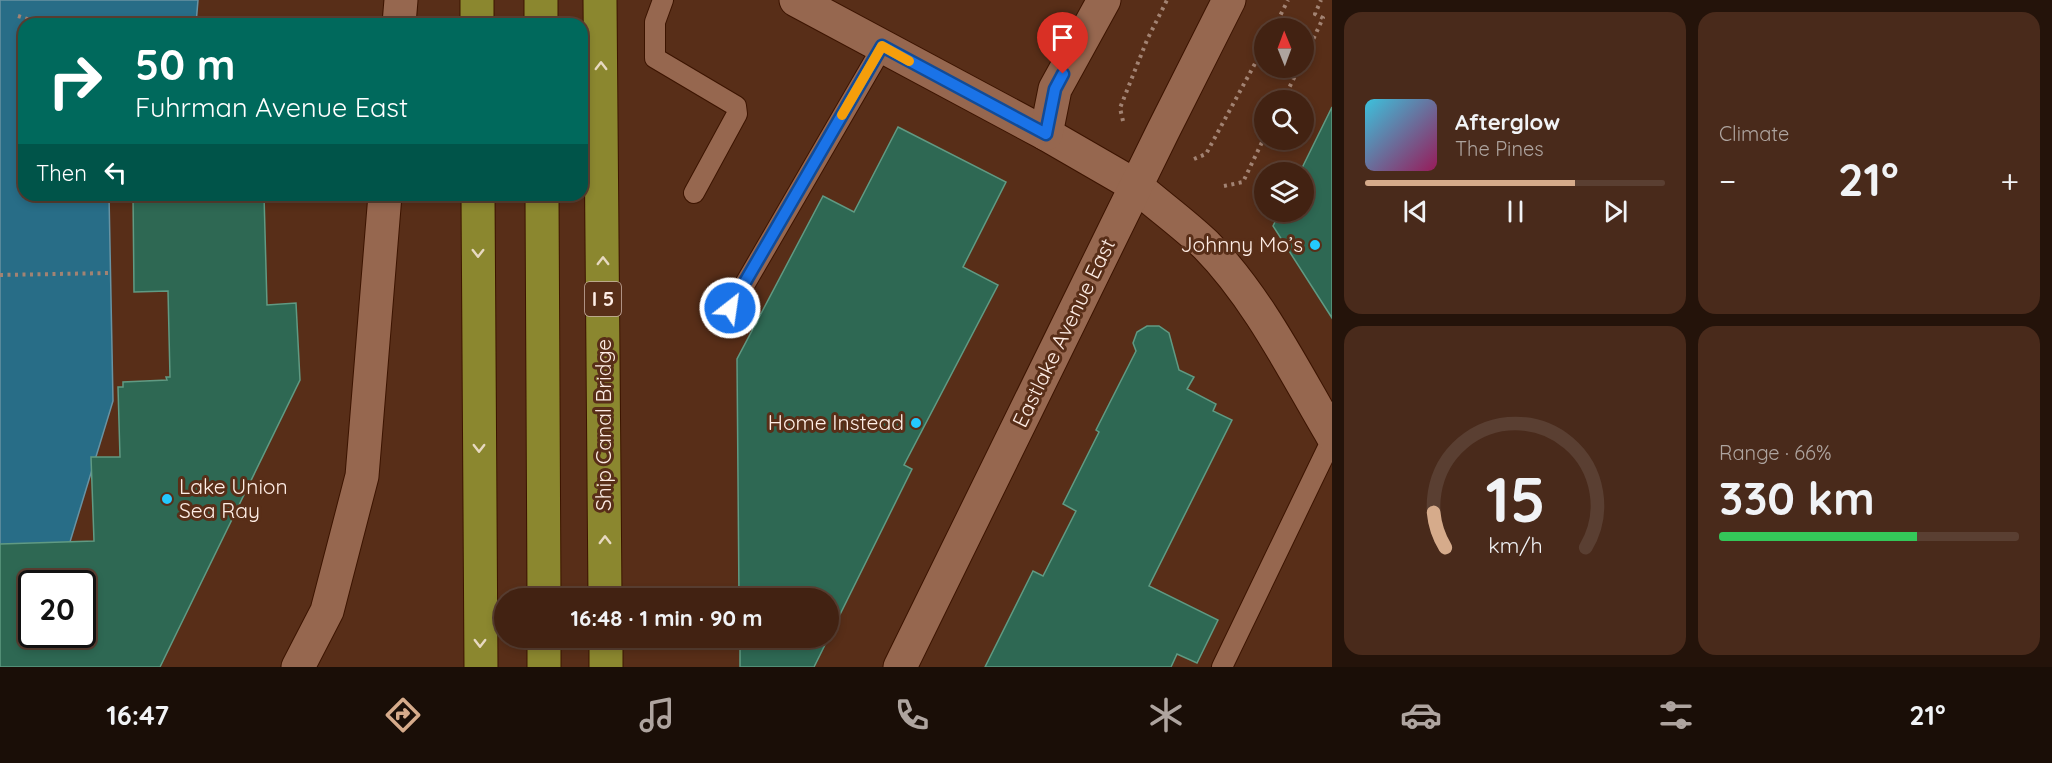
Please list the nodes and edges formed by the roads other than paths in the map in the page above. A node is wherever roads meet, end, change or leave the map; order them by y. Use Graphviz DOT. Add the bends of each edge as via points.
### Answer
graph roads {
  1 [pos="401,0"];
  2 [pos="477,0"];
  3 [pos="541,0"];
  4 [pos="600,0"];
  5 [pos="663,0"];
  6 [pos="796,0"];
  7 [pos="1104,0"];
  8 [pos="1229,0"];
  9 [pos="400,18"];
  10 [pos="477,18"];
  11 [pos="541,18"];
  12 [pos="882,46"];
  13 [pos="1046,134"];
  14 [pos="1136,186"];
  15 [pos="694,194"];
  16 [pos="385,201"];
  17 [pos="478,201"];
  18 [pos="542,201"];
  19 [pos="730,308"];
  20 [pos="1332,437"];
  21 [pos="544,588"];
  22 [pos="605,588"];
  23 [pos="544,648"];
  24 [pos="606,648"];
  25 [pos="298,667"];
  26 [pos="481,667"];
  27 [pos="544,667"];
  28 [pos="606,667"];
  29 [pos="900,667"];
  30 [pos="1222,667"];
  1 -- 9 [label="street"];
  2 -- 10 [label="highway"];
  3 -- 11 [label="highway"];
  22 -- 4 [label="highway, Ship Canal Bridge / I 5, one-way"];
  5 -- 15 [label="lane" via="655,22 655,58 736,106 737,114"];
  6 -- 12 [label="street"];
  7 -- 13 [label="street" via="1055,89"];
  8 -- 14 [label="street, Eastlake Avenue East"];
  12 -- 13 [label="street"];
  12 -- 19 [label="lane"];
  13 -- 14 [label="street"];
  14 -- 20 [label="street" via="1205,245 1235,279"];
  14 -- 29 [label="street, Eastlake Avenue East"];
  16 -- 25 [label="street" via="362,476 327,611"];
  17 -- 26 [label="highway, one-way"];
  18 -- 21 [label="highway"];
  20 -- 30 [label="lane"];
  23 -- 27 [label="highway"];
  24 -- 28 [label="highway"];
}
